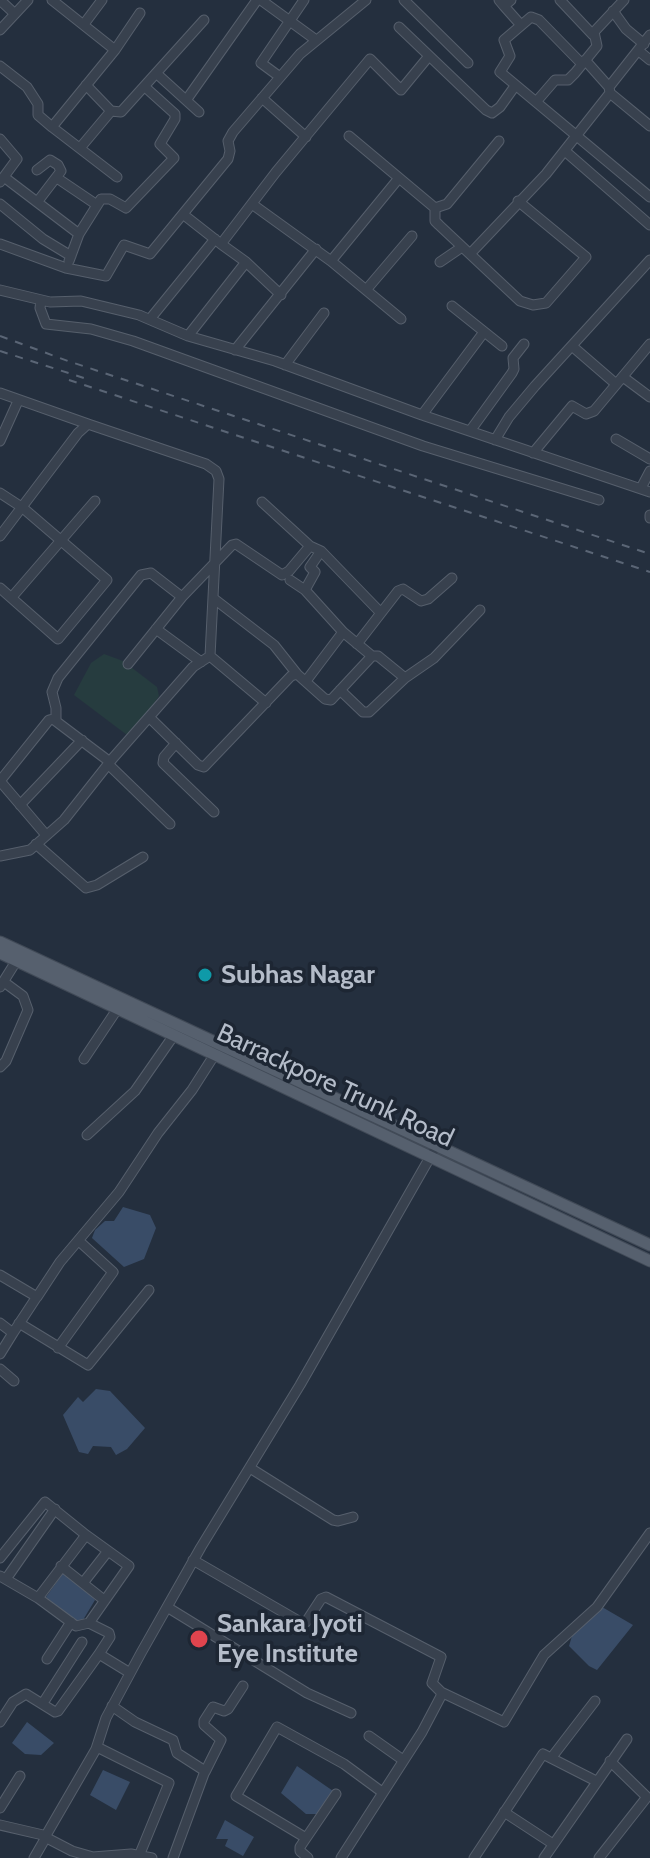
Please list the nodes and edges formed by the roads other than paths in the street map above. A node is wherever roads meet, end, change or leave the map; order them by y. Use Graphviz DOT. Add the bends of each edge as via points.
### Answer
graph roads {
  1 [pos="0,0"];
  2 [pos="28,0"];
  3 [pos="52,0"];
  4 [pos="102,0"];
  5 [pos="259,0"];
  6 [pos="304,0"];
  7 [pos="366,0"];
  8 [pos="404,0"];
  9 [pos="560,0"];
  10 [pos="624,0"];
  11 [pos="505,2"];
  12 [pos="613,11"];
  13 [pos="140,13"];
  14 [pos="15,14"];
  15 [pos="204,20"];
  16 [pos="288,20"];
  17 [pos="84,24"];
  18 [pos="520,24"];
  19 [pos="399,27"];
  20 [pos="0,30"];
  21 [pos="593,35"];
  22 [pos="650,35"];
  23 [pos="316,40"];
  24 [pos="641,47"];
  25 [pos="115,50"];
  26 [pos="429,56"];
  27 [pos="650,60"];
  28 [pos="584,62"];
  29 [pos="468,63"];
  30 [pos="2,71"];
  31 [pos="156,73"];
  32 [pos="280,77"];
  33 [pos="86,85"];
  34 [pos="515,86"];
  35 [pos="145,87"];
  36 [pos="610,90"];
  37 [pos="262,98"];
  38 [pos="187,99"];
  39 [pos="536,102"];
  40 [pos="111,111"];
  41 [pos="199,112"];
  42 [pos="650,126"];
  43 [pos="52,127"];
  44 [pos="349,136"];
  45 [pos="306,137"];
  46 [pos="576,137"];
  47 [pos="0,139"];
  48 [pos="499,141"];
  49 [pos="80,148"];
  50 [pos="565,151"];
  51 [pos="37,170"];
  52 [pos="117,177"];
  53 [pos="57,178"];
  54 [pos="399,178"];
  55 [pos="2,180"];
  56 [pos="650,197"];
  57 [pos="38,201"];
  58 [pos="518,201"];
  59 [pos="0,204"];
  60 [pos="252,204"];
  61 [pos="97,205"];
  62 [pos="435,208"];
  63 [pos="184,215"];
  64 [pos="650,225"];
  65 [pos="79,234"];
  66 [pos="412,236"];
  67 [pos="218,242"];
  68 [pos="0,244"];
  69 [pos="316,249"];
  70 [pos="466,250"];
  71 [pos="71,256"];
  72 [pos="650,260"];
  73 [pos="331,261"];
  74 [pos="246,262"];
  75 [pos="440,262"];
  76 [pos="66,268"];
  77 [pos="0,290"];
  78 [pos="366,290"];
  79 [pos="281,295"];
  80 [pos="41,300"];
  81 [pos="452,306"];
  82 [pos="324,313"];
  83 [pos="150,319"];
  84 [pos="401,319"];
  85 [pos="484,332"];
  86 [pos="188,336"];
  87 [pos="524,344"];
  88 [pos="650,344"];
  89 [pos="502,346"];
  90 [pos="572,346"];
  91 [pos="235,350"];
  92 [pos="285,365"];
  93 [pos="620,381"];
  94 [pos="0,393"];
  95 [pos="650,397"];
  96 [pos="18,401"];
  97 [pos="422,415"];
  98 [pos="88,424"];
  99 [pos="470,431"];
  100 [pos="616,439"];
  101 [pos="495,440"];
  102 [pos="0,441"];
  103 [pos="533,453"];
  104 [pos="650,459"];
  105 [pos="650,471"];
  106 [pos="645,490"];
  107 [pos="0,493"];
  108 [pos="599,500"];
  109 [pos="95,501"];
  110 [pos="262,502"];
  111 [pos="23,508"];
  112 [pos="0,536"];
  113 [pos="59,541"];
  114 [pos="310,546"];
  115 [pos="321,551"];
  116 [pos="213,564"];
  117 [pos="452,578"];
  118 [pos="290,580"];
  119 [pos="0,588"];
  120 [pos="305,590"];
  121 [pos="12,597"];
  122 [pos="182,597"];
  123 [pos="213,598"];
  124 [pos="480,610"];
  125 [pos="380,612"];
  126 [pos="156,629"];
  127 [pos="343,632"];
  128 [pos="357,644"];
  129 [pos="372,656"];
  130 [pos="205,659"];
  131 [pos="128,664"];
  132 [pos="297,674"];
  133 [pos="405,678"];
  134 [pos="306,681"];
  135 [pos="340,690"];
  136 [pos="266,703"];
  137 [pos="149,717"];
  138 [pos="56,720"];
  139 [pos="82,740"];
  140 [pos="176,743"];
  141 [pos="109,763"];
  142 [pos="0,781"];
  143 [pos="20,805"];
  144 [pos="214,812"];
  145 [pos="170,824"];
  146 [pos="46,835"];
  147 [pos="36,844"];
  148 [pos="0,856"];
  149 [pos="143,857"];
  150 [pos="0,942"];
  151 [pos="0,953"];
  152 [pos="19,956"];
  153 [pos="2,984"];
  154 [pos="118,1008"];
  155 [pos="174,1035"];
  156 [pos="215,1054"];
  157 [pos="84,1059"];
  158 [pos="0,1067"];
  159 [pos="87,1135"];
  160 [pos="434,1150"];
  161 [pos="79,1241"];
  162 [pos="650,1245"];
  163 [pos="650,1261"];
  164 [pos="0,1275"];
  165 [pos="149,1290"];
  166 [pos="36,1298"];
  167 [pos="0,1323"];
  168 [pos="19,1323"];
  169 [pos="13,1333"];
  170 [pos="58,1348"];
  171 [pos="0,1354"];
  172 [pos="0,1369"];
  173 [pos="14,1381"];
  174 [pos="250,1468"];
  175 [pos="55,1509"];
  176 [pos="353,1517"];
  177 [pos="650,1533"];
  178 [pos="86,1535"];
  179 [pos="647,1545"];
  180 [pos="108,1551"];
  181 [pos="0,1558"];
  182 [pos="193,1560"];
  183 [pos="61,1566"];
  184 [pos="3,1578"];
  185 [pos="83,1583"];
  186 [pos="38,1598"];
  187 [pos="104,1600"];
  188 [pos="167,1607"];
  189 [pos="71,1622"];
  190 [pos="89,1623"];
  191 [pos="82,1642"];
  192 [pos="99,1654"];
  193 [pos="47,1659"];
  194 [pos="130,1673"];
  195 [pos="243,1686"];
  196 [pos="441,1692"];
  197 [pos="595,1701"];
  198 [pos="43,1703"];
  199 [pos="112,1706"];
  200 [pos="351,1713"];
  201 [pos="0,1722"];
  202 [pos="369,1736"];
  203 [pos="627,1739"];
  204 [pos="97,1747"];
  205 [pos="552,1757"];
  206 [pos="403,1760"];
  207 [pos="610,1761"];
  208 [pos="205,1772"];
  209 [pos="20,1776"];
  210 [pos="596,1781"];
  211 [pos="382,1792"];
  212 [pos="336,1794"];
  213 [pos="646,1805"];
  214 [pos="0,1808"];
  215 [pos="504,1812"];
  216 [pos="0,1825"];
  217 [pos="45,1837"];
  218 [pos="306,1838"];
  219 [pos="553,1844"];
  220 [pos="139,1856"];
  221 [pos="90,1857"];
  222 [pos="34,1858"];
  223 [pos="152,1858"];
  224 [pos="173,1858"];
  225 [pos="308,1858"];
  226 [pos="341,1858"];
  227 [pos="474,1858"];
  228 [pos="544,1858"];
  229 [pos="599,1858"];
  1 -- 14 [label="street"];
  2 -- 14 [label="street"];
  3 -- 17 [label="street"];
  4 -- 17 [label="street"];
  5 -- 16 [label="street"];
  5 -- 38 [label="street"];
  6 -- 16 [label="street"];
  7 -- 23 [label="street"];
  8 -- 29 [label="street"];
  9 -- 21 [label="street"];
  10 -- 12 [label="street"];
  11 -- 18 [label="street"];
  12 -- 21 [label="street"];
  12 -- 24 [label="street"];
  13 -- 25 [label="street"];
  14 -- 20 [label="street"];
  15 -- 31 [label="street"];
  16 -- 23 [label="street"];
  16 -- 32 [label="street" via="261,63"];
  17 -- 25 [label="street"];
  18 -- 28 [label="street" via="535,17"];
  18 -- 34 [label="street" via="504,40 510,56 500,72"];
  19 -- 26 [label="street"];
  21 -- 28 [label="street" via="597,46"];
  22 -- 24 [label="street"];
  23 -- 32 [label="street"];
  24 -- 27 [label="street"];
  24 -- 36 [label="street"];
  25 -- 33 [label="street"];
  26 -- 34 [label="street" via="492,113"];
  26 -- 45 [label="street" via="401,90 370,59"];
  28 -- 36 [label="street"];
  28 -- 39 [label="street" via="568,80 552,82"];
  30 -- 43 [label="street" via="27,87 38,104 38,115"];
  31 -- 35 [label="street"];
  31 -- 38 [label="street"];
  32 -- 37 [label="street"];
  33 -- 40 [label="street"];
  33 -- 43 [label="street"];
  34 -- 39 [label="street"];
  35 -- 40 [label="street" via="121,112"];
  35 -- 61 [label="street" via="175,114 160,144 174,158 126,208 110,199"];
  36 -- 42 [label="street"];
  36 -- 46 [label="street"];
  37 -- 45 [label="street"];
  37 -- 63 [label="street" via="229,137 228,159"];
  38 -- 41 [label="street"];
  39 -- 46 [label="street"];
  40 -- 49 [label="street"];
  43 -- 49 [label="street"];
  44 -- 54 [label="street"];
  45 -- 60 [label="street"];
  46 -- 50 [label="street"];
  46 -- 56 [label="street"];
  47 -- 55 [label="street" via="17,159"];
  48 -- 62 [label="street" via="447,204"];
  49 -- 52 [label="street"];
  50 -- 58 [label="street"];
  50 -- 64 [label="street"];
  51 -- 53 [label="street" via="50,160 61,171"];
  53 -- 57 [label="street"];
  53 -- 61 [label="street"];
  54 -- 62 [label="street"];
  54 -- 73 [label="street"];
  55 -- 57 [label="street"];
  57 -- 65 [label="street"];
  58 -- 70 [label="street"];
  58 -- 70 [label="street" via="586,257 546,303 520,301"];
  59 -- 71 [label="street"];
  60 -- 67 [label="street"];
  60 -- 69 [label="street"];
  61 -- 65 [label="street"];
  62 -- 70 [label="street" via="435,221"];
  63 -- 67 [label="street"];
  63 -- 76 [label="street" via="150,254 124,245 106,276"];
  65 -- 71 [label="street"];
  66 -- 78 [label="street"];
  67 -- 74 [label="street"];
  67 -- 83 [label="street"];
  68 -- 76 [label="street"];
  69 -- 73 [label="street"];
  69 -- 79 [label="street"];
  70 -- 75 [label="street"];
  71 -- 76 [label="street"];
  72 -- 90 [label="street"];
  73 -- 78 [label="street"];
  74 -- 79 [label="street"];
  74 -- 86 [label="street"];
  77 -- 80 [label="street"];
  78 -- 84 [label="street"];
  79 -- 91 [label="street"];
  80 -- 83 [label="street" via="93,303"];
  80 -- 108 [label="street" via="46,324 133,341 423,446"];
  81 -- 85 [label="street"];
  82 -- 92 [label="street"];
  83 -- 86 [label="street"];
  85 -- 89 [label="street"];
  85 -- 97 [label="street"];
  86 -- 91 [label="street"];
  87 -- 99 [label="street" via="513,358 512,373"];
  88 -- 93 [label="street"];
  90 -- 93 [label="street"];
  90 -- 101 [label="street"];
  91 -- 92 [label="street"];
  92 -- 97 [label="street"];
  93 -- 95 [label="street"];
  93 -- 103 [label="street" via="590,414 572,406"];
  94 -- 96 [label="street"];
  96 -- 98 [label="street"];
  96 -- 102 [label="street"];
  97 -- 99 [label="street"];
  98 -- 111 [label="street"];
  98 -- 116 [label="street" via="216,471"];
  99 -- 101 [label="street"];
  100 -- 104 [label="street"];
  101 -- 103 [label="street"];
  103 -- 106 [label="street"];
  105 -- 106 [label="street"];
  107 -- 111 [label="street"];
  109 -- 113 [label="street"];
  110 -- 114 [label="street"];
  111 -- 112 [label="street"];
  111 -- 113 [label="street"];
  113 -- 121 [label="street"];
  113 -- 121 [label="street" via="107,580 58,639"];
  114 -- 115 [label="street"];
  114 -- 116 [label="street" via="286,575 236,544"];
  115 -- 120 [label="street" via="310,567 315,572"];
  115 -- 125 [label="street"];
  116 -- 122 [label="street"];
  116 -- 123 [label="street"];
  117 -- 125 [label="street" via="428,599 398,591"];
  118 -- 120 [label="street"];
  119 -- 121 [label="street"];
  120 -- 127 [label="street"];
  122 -- 126 [label="street"];
  122 -- 138 [label="street" via="151,573 141,575 58,678 52,692"];
  123 -- 130 [label="street"];
  123 -- 132 [label="street" via="274,645"];
  124 -- 133 [label="street" via="434,658"];
  125 -- 128 [label="street"];
  126 -- 130 [label="street"];
  126 -- 131 [label="street"];
  127 -- 128 [label="street"];
  127 -- 134 [label="street"];
  128 -- 129 [label="street"];
  129 -- 133 [label="street"];
  129 -- 135 [label="street"];
  130 -- 136 [label="street"];
  130 -- 137 [label="street"];
  132 -- 134 [label="street"];
  132 -- 136 [label="street"];
  133 -- 135 [label="street" via="365,713"];
  134 -- 135 [label="street" via="325,699"];
  136 -- 140 [label="street" via="204,767"];
  137 -- 140 [label="street"];
  137 -- 141 [label="street"];
  138 -- 139 [label="street"];
  138 -- 142 [label="street" via="49,720"];
  139 -- 141 [label="street"];
  139 -- 143 [label="street"];
  140 -- 144 [label="street" via="163,763"];
  141 -- 145 [label="street"];
  141 -- 146 [label="street"];
  142 -- 143 [label="street"];
  143 -- 146 [label="street"];
  146 -- 147 [label="street"];
  147 -- 148 [label="street"];
  147 -- 149 [label="street" via="86,888"];
  150 -- 152 [label="main road, Barrackpore Trunk Road"];
  151 -- 152 [label="main road, Barrackpore Trunk Road"];
  152 -- 153 [label="street"];
  152 -- 154 [label="main road, Barrackpore Trunk Road"];
  152 -- 160 [label="main road, Barrackpore Trunk Road"];
  153 -- 158 [label="street" via="23,996 28,1010"];
  154 -- 155 [label="main road, Barrackpore Trunk Road"];
  154 -- 157 [label="street"];
  155 -- 156 [label="main road, Barrackpore Trunk Road"];
  155 -- 159 [label="street" via="135,1091"];
  156 -- 160 [label="main road, Barrackpore Trunk Road"];
  156 -- 161 [label="street"];
  160 -- 162 [label="main road, Barrackpore Trunk Road"];
  160 -- 163 [label="main road, Barrackpore Trunk Road"];
  160 -- 174 [label="street"];
  161 -- 166 [label="street"];
  161 -- 170 [label="street" via="113,1272"];
  164 -- 166 [label="street"];
  165 -- 170 [label="street" via="89,1364"];
  166 -- 168 [label="street"];
  167 -- 169 [label="street"];
  168 -- 169 [label="street"];
  168 -- 170 [label="street"];
  169 -- 171 [label="street"];
  172 -- 173 [label="street"];
  174 -- 176 [label="street" via="333,1520"];
  174 -- 182 [label="street"];
  175 -- 178 [label="street"];
  175 -- 181 [label="street" via="44,1503"];
  175 -- 184 [label="street"];
  177 -- 179 [label="street"];
  178 -- 180 [label="street"];
  178 -- 183 [label="street"];
  179 -- 196 [label="street" via="597,1607 544,1655 504,1722"];
  180 -- 185 [label="street"];
  180 -- 187 [label="street" via="129,1567"];
  182 -- 188 [label="street"];
  182 -- 196 [label="street" via="302,1623 326,1597 436,1652 441,1662 432,1683"];
  183 -- 185 [label="street"];
  183 -- 186 [label="street"];
  184 -- 186 [label="street"];
  185 -- 187 [label="street"];
  186 -- 189 [label="street"];
  187 -- 190 [label="street"];
  188 -- 194 [label="street"];
  188 -- 200 [label="street" via="307,1693"];
  189 -- 190 [label="street"];
  189 -- 193 [label="street"];
  190 -- 192 [label="street" via="110,1634"];
  191 -- 198 [label="street"];
  192 -- 194 [label="street"];
  192 -- 198 [label="street" via="58,1712"];
  194 -- 199 [label="street"];
  195 -- 208 [label="street" via="228,1709 213,1707 204,1721 221,1740"];
  196 -- 206 [label="street"];
  197 -- 205 [label="street"];
  198 -- 201 [label="street" via="23,1694"];
  199 -- 204 [label="street"];
  199 -- 208 [label="street" via="173,1740 177,1753"];
  202 -- 206 [label="street"];
  203 -- 207 [label="street"];
  204 -- 217 [label="street"];
  204 -- 220 [label="street" via="169,1783"];
  205 -- 210 [label="street"];
  205 -- 215 [label="street" via="543,1755"];
  206 -- 211 [label="street"];
  207 -- 210 [label="street"];
  207 -- 213 [label="street" via="647,1796"];
  208 -- 224 [label="street"];
  209 -- 214 [label="street"];
  210 -- 219 [label="street"];
  211 -- 218 [label="street" via="277,1727 236,1796"];
  211 -- 226 [label="street"];
  212 -- 218 [label="street"];
  213 -- 229 [label="street"];
  215 -- 219 [label="street"];
  215 -- 227 [label="street"];
  216 -- 217 [label="street"];
  217 -- 221 [label="street"];
  217 -- 222 [label="street"];
  218 -- 225 [label="street" via="299,1850"];
  219 -- 228 [label="street"];
  220 -- 221 [label="street"];
  220 -- 223 [label="street"];
}
